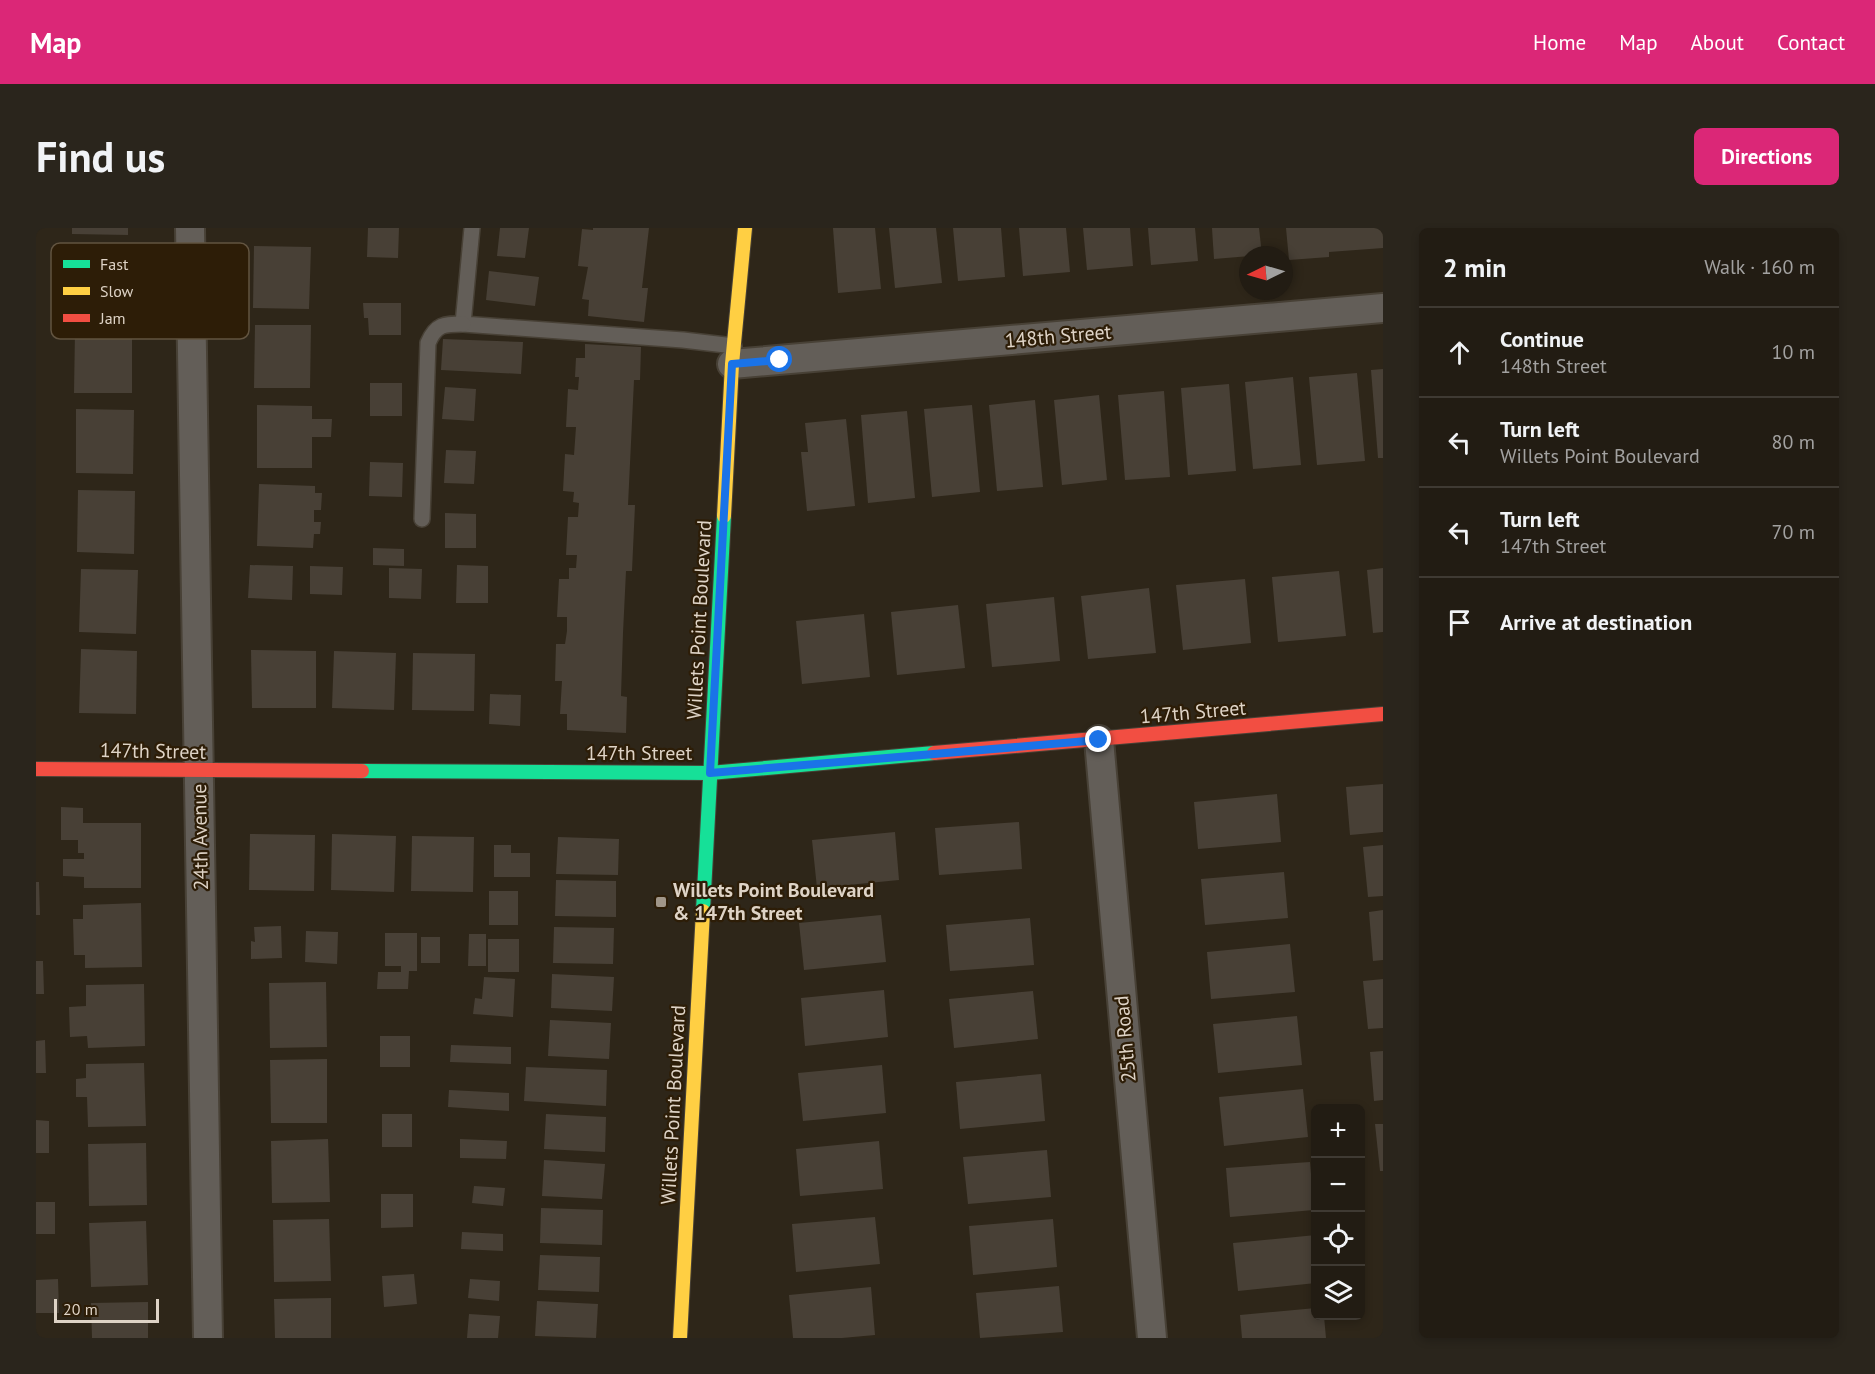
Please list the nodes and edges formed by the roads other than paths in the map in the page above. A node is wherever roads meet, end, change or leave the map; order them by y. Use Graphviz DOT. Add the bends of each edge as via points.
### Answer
graph roads {
  1 [pos="190,228"];
  2 [pos="472,228"];
  3 [pos="745,228"];
  4 [pos="190,243"];
  5 [pos="1383,308"];
  6 [pos="463,324"];
  7 [pos="192,339"];
  8 [pos="733,355"];
  9 [pos="422,519"];
  10 [pos="1383,714"];
  11 [pos="1099,740"];
  12 [pos="36,769"];
  13 [pos="198,771"];
  14 [pos="710,773"];
  15 [pos="208,1338"];
  16 [pos="680,1338"];
  17 [pos="1152,1338"];
  1 -- 4 [label="street, 24th Avenue"];
  2 -- 6 [label="lane"];
  3 -- 8 [label="street, Willets Point Boulevard"];
  5 -- 8 [label="street, 148th Street"];
  6 -- 8 [label="lane" via="683,340"];
  6 -- 9 [label="lane" via="443,324 432,333 428,343"];
  7 -- 13 [label="street, 24th Avenue"];
  8 -- 14 [label="street, Willets Point Boulevard"];
  10 -- 11 [label="street, 147th Street"];
  11 -- 14 [label="street, 147th Street"];
  11 -- 17 [label="street, 25th Road"];
  12 -- 13 [label="street, 147th Street"];
  13 -- 14 [label="street, 147th Street"];
  13 -- 15 [label="street, 24th Avenue"];
  14 -- 16 [label="street, Willets Point Boulevard"];
}
